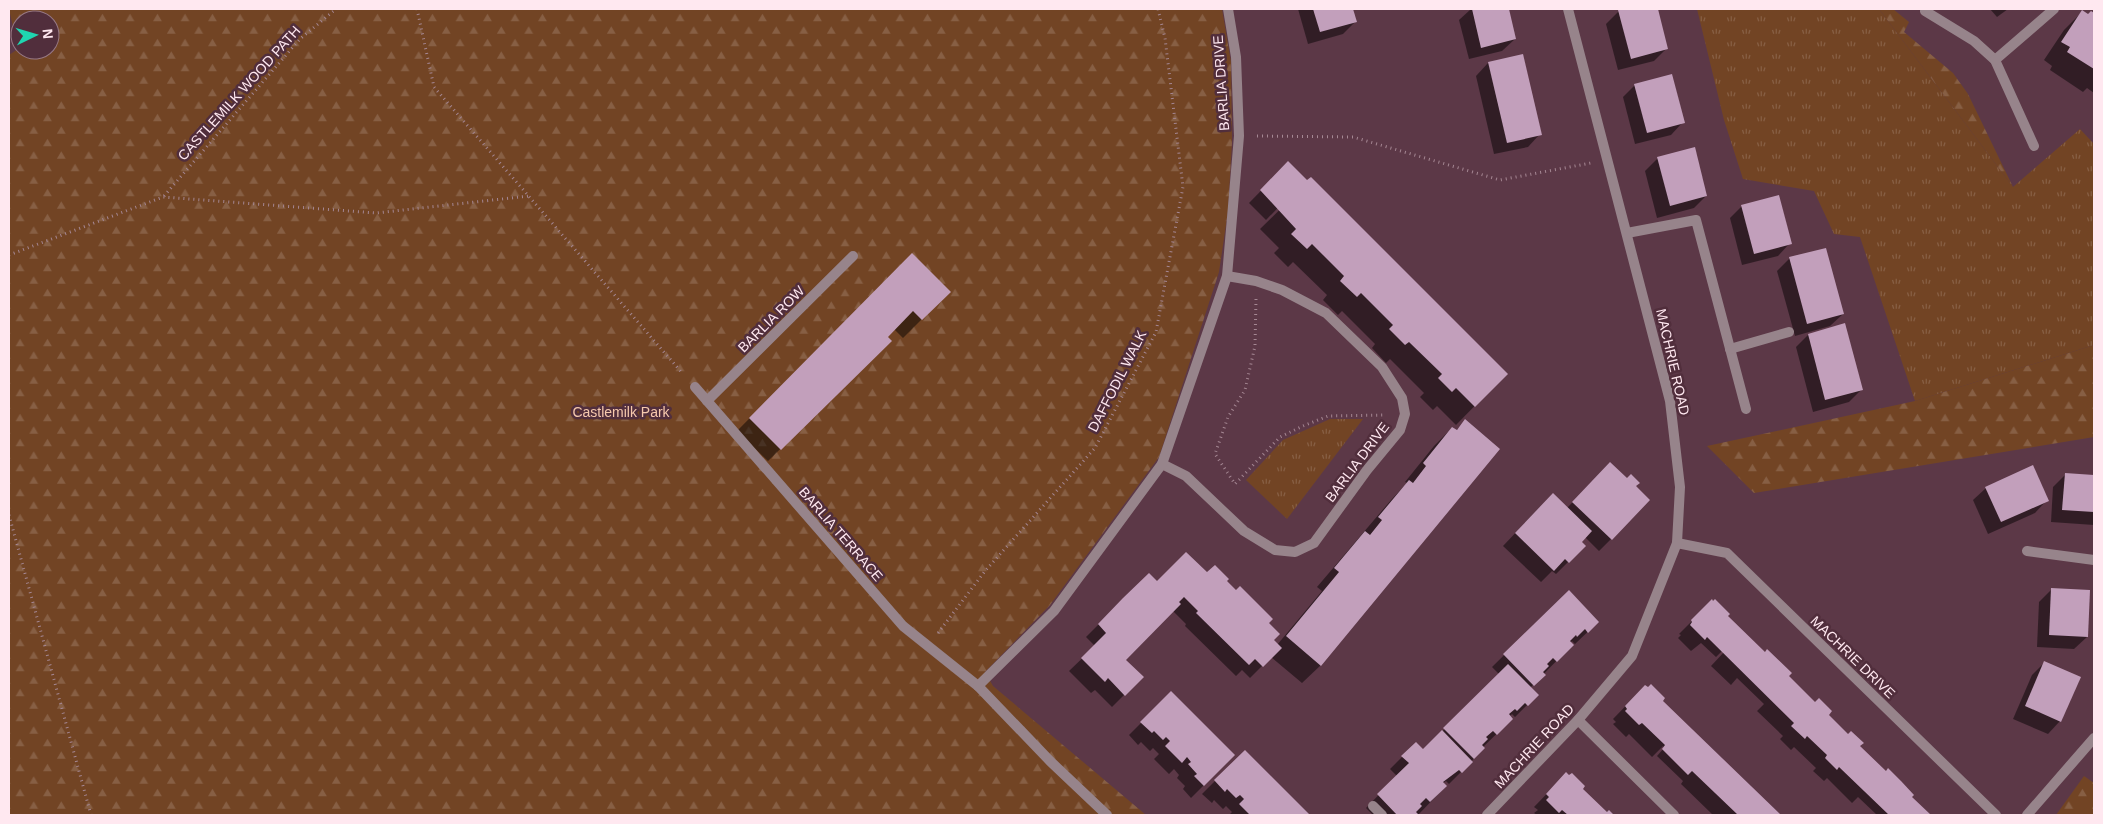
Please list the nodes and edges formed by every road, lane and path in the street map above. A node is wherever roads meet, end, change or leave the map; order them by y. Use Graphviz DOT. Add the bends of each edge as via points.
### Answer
graph roads {
  1 [pos="336,9"];
  2 [pos="417,9"];
  3 [pos="1158,9"];
  4 [pos="1228,9"];
  5 [pos="1568,9"];
  6 [pos="2054,9"];
  7 [pos="1925,12"];
  8 [pos="1994,60"];
  9 [pos="1239,136"];
  10 [pos="2034,146"];
  11 [pos="1607,160"];
  12 [pos="529,196"];
  13 [pos="163,197"];
  14 [pos="1626,233"];
  15 [pos="9,255"];
  16 [pos="854,256"];
  17 [pos="1226,276"];
  18 [pos="1256,281"];
  19 [pos="1789,332"];
  20 [pos="1730,348"];
  21 [pos="695,387"];
  22 [pos="707,401"];
  23 [pos="1746,410"];
  24 [pos="1405,414"];
  25 [pos="1162,464"];
  26 [pos="9,515"];
  27 [pos="1677,543"];
  28 [pos="2026,551"];
  29 [pos="2094,560"];
  30 [pos="928,646"];
  31 [pos="978,686"];
  32 [pos="1578,720"];
  33 [pos="2094,738"];
  34 [pos="1373,806"];
  35 [pos="91,815"];
  36 [pos="1107,815"];
  37 [pos="1382,815"];
  38 [pos="1487,815"];
  39 [pos="1674,815"];
  40 [pos="1996,815"];
  41 [pos="2027,815"];
  1 -- 13 [label="path, CASTLEMILK WOOD PATH" via="300,39"];
  2 -- 12 [label="path" via="434,87"];
  3 -- 30 [label="path, DAFFODIL WALK" via="1165,38 1183,187 1156,332 1095,448 985,571"];
  4 -- 9 [label="street, BARLIA DRIVE" via="1236,57"];
  5 -- 11 [label="street, MACHRIE ROAD"];
  6 -- 8 [label="street"];
  7 -- 8 [label="street" via="1974,41"];
  8 -- 10 [label="street"];
  9 -- 11 [label="path" via="1353,137 1500,180"];
  9 -- 17 [label="street, BARLIA DRIVE"];
  11 -- 14 [label="street, MACHRIE ROAD"];
  12 -- 13 [label="path" via="376,212"];
  12 -- 21 [label="path"];
  13 -- 15 [label="path"];
  14 -- 20 [label="street" via="1696,220"];
  14 -- 27 [label="street, MACHRIE ROAD" via="1670,401 1680,487"];
  16 -- 22 [label="street, BARLIA ROW"];
  17 -- 18 [label="street, BARLIA DRIVE"];
  17 -- 25 [label="street, BARLIA DRIVE"];
  18 -- 24 [label="street, BARLIA DRIVE" via="1282,290 1326,313 1382,367 1402,398"];
  18 -- 24 [label="path" via="1254,346 1245,390 1228,417 1215,454 1235,484 1280,437 1303,426 1328,416"];
  19 -- 20 [label="street"];
  20 -- 23 [label="street"];
  21 -- 22 [label="street, BARLIA TERRACE"];
  22 -- 30 [label="street, BARLIA TERRACE" via="903,626"];
  24 -- 25 [label="street, BARLIA DRIVE" via="1400,430 1314,543 1295,552 1275,550 1244,531 1186,476"];
  25 -- 31 [label="street, BARLIA DRIVE" via="1054,611"];
  26 -- 35 [label="path"];
  27 -- 32 [label="street, MACHRIE ROAD" via="1632,656"];
  27 -- 40 [label="street, MACHRIE DRIVE" via="1727,553"];
  28 -- 29 [label="street"];
  30 -- 31 [label="street, BARLIA TERRACE"];
  31 -- 36 [label="street"];
  32 -- 38 [label="street, MACHRIE ROAD"];
  32 -- 39 [label="street"];
  33 -- 41 [label="street"];
  34 -- 37 [label="street"];
}
